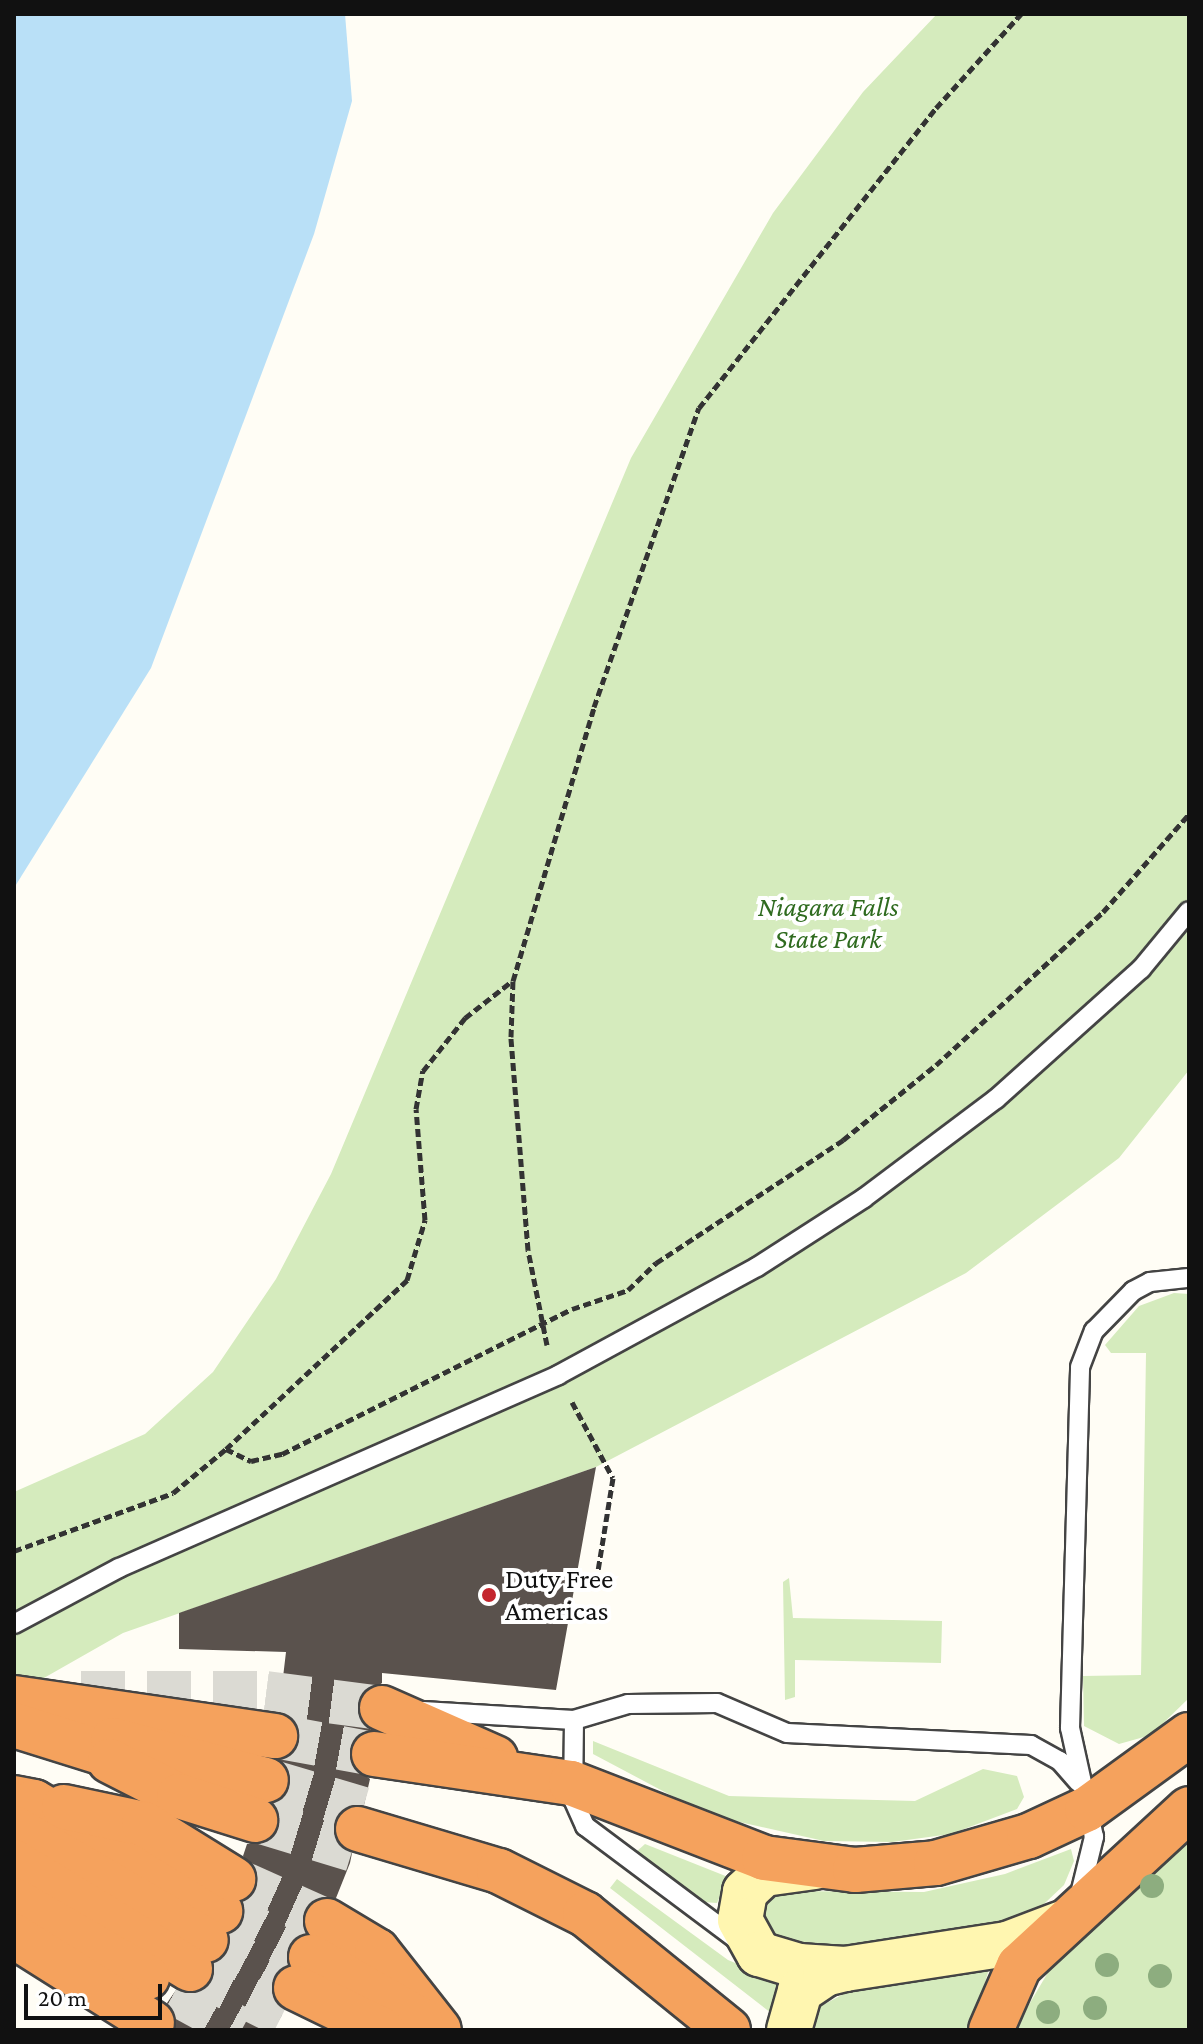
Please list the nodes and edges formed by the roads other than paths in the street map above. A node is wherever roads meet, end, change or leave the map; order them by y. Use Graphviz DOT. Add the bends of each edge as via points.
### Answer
graph roads {
  1 [pos="1189,911"];
  2 [pos="1189,1278"];
  3 [pos="14,1624"];
  4 [pos="14,1698"];
  5 [pos="574,1720"];
  6 [pos="94,1723"];
  7 [pos="14,1725"];
  8 [pos="1189,1735"];
  9 [pos="372,1771"];
  10 [pos="556,1780"];
  11 [pos="1083,1797"];
  12 [pos="21,1809"];
  13 [pos="1189,1809"];
  14 [pos="14,1862"];
  15 [pos="825,1867"];
  16 [pos="540,1889"];
  17 [pos="14,1900"];
  18 [pos="1060,1924"];
  19 [pos="14,1936"];
  20 [pos="196,1953"];
  21 [pos="759,1954"];
  22 [pos="845,1969"];
  23 [pos="304,1970"];
  24 [pos="333,2030"];
  25 [pos="382,2030"];
  26 [pos="437,2030"];
  27 [pos="728,2030"];
  28 [pos="789,2030"];
  29 [pos="991,2030"];
  1 -- 3 [label="lane" via="1104,1005 913,1163 703,1300 558,1375 119,1568"];
  2 -- 11 [label="lane" via="1150,1282 1133,1291 1094,1331 1080,1367 1070,1716"];
  4 -- 6 [label="highway"];
  5 -- 9 [label="lane"];
  5 -- 10 [label="lane"];
  5 -- 11 [label="lane" via="628,1704 717,1703 787,1733 1031,1745 1060,1761"];
  6 -- 6 [label="highway" via="268,1768 179,1796"];
  6 -- 7 [label="highway"];
  8 -- 11 [label="highway"];
  9 -- 10 [label="highway"];
  9 -- 10 [label="highway" via="466,1744"];
  9 -- 16 [label="highway" via="429,1830"];
  9 -- 16 [label="highway" via="479,1865"];
  10 -- 15 [label="highway" via="706,1841"];
  10 -- 21 [label="lane" via="585,1826"];
  11 -- 15 [label="highway" via="1029,1836 936,1863"];
  11 -- 18 [label="lane" via="1094,1837 1090,1866"];
  12 -- 20 [label="highway"];
  12 -- 20 [label="highway" via="144,1824"];
  13 -- 18 [label="highway" via="1117,1880"];
  14 -- 20 [label="highway"];
  15 -- 21 [label="street" via="776,1870 751,1884 740,1920"];
  16 -- 27 [label="highway" via="640,1953"];
  17 -- 20 [label="highway"];
  18 -- 22 [label="street" via="1007,1944"];
  18 -- 29 [label="highway" via="1019,1966"];
  19 -- 20 [label="highway"];
  21 -- 22 [label="street" via="799,1966"];
  22 -- 28 [label="street" via="800,1991"];
  23 -- 24 [label="highway"];
  23 -- 25 [label="highway"];
  23 -- 26 [label="highway"];
}
